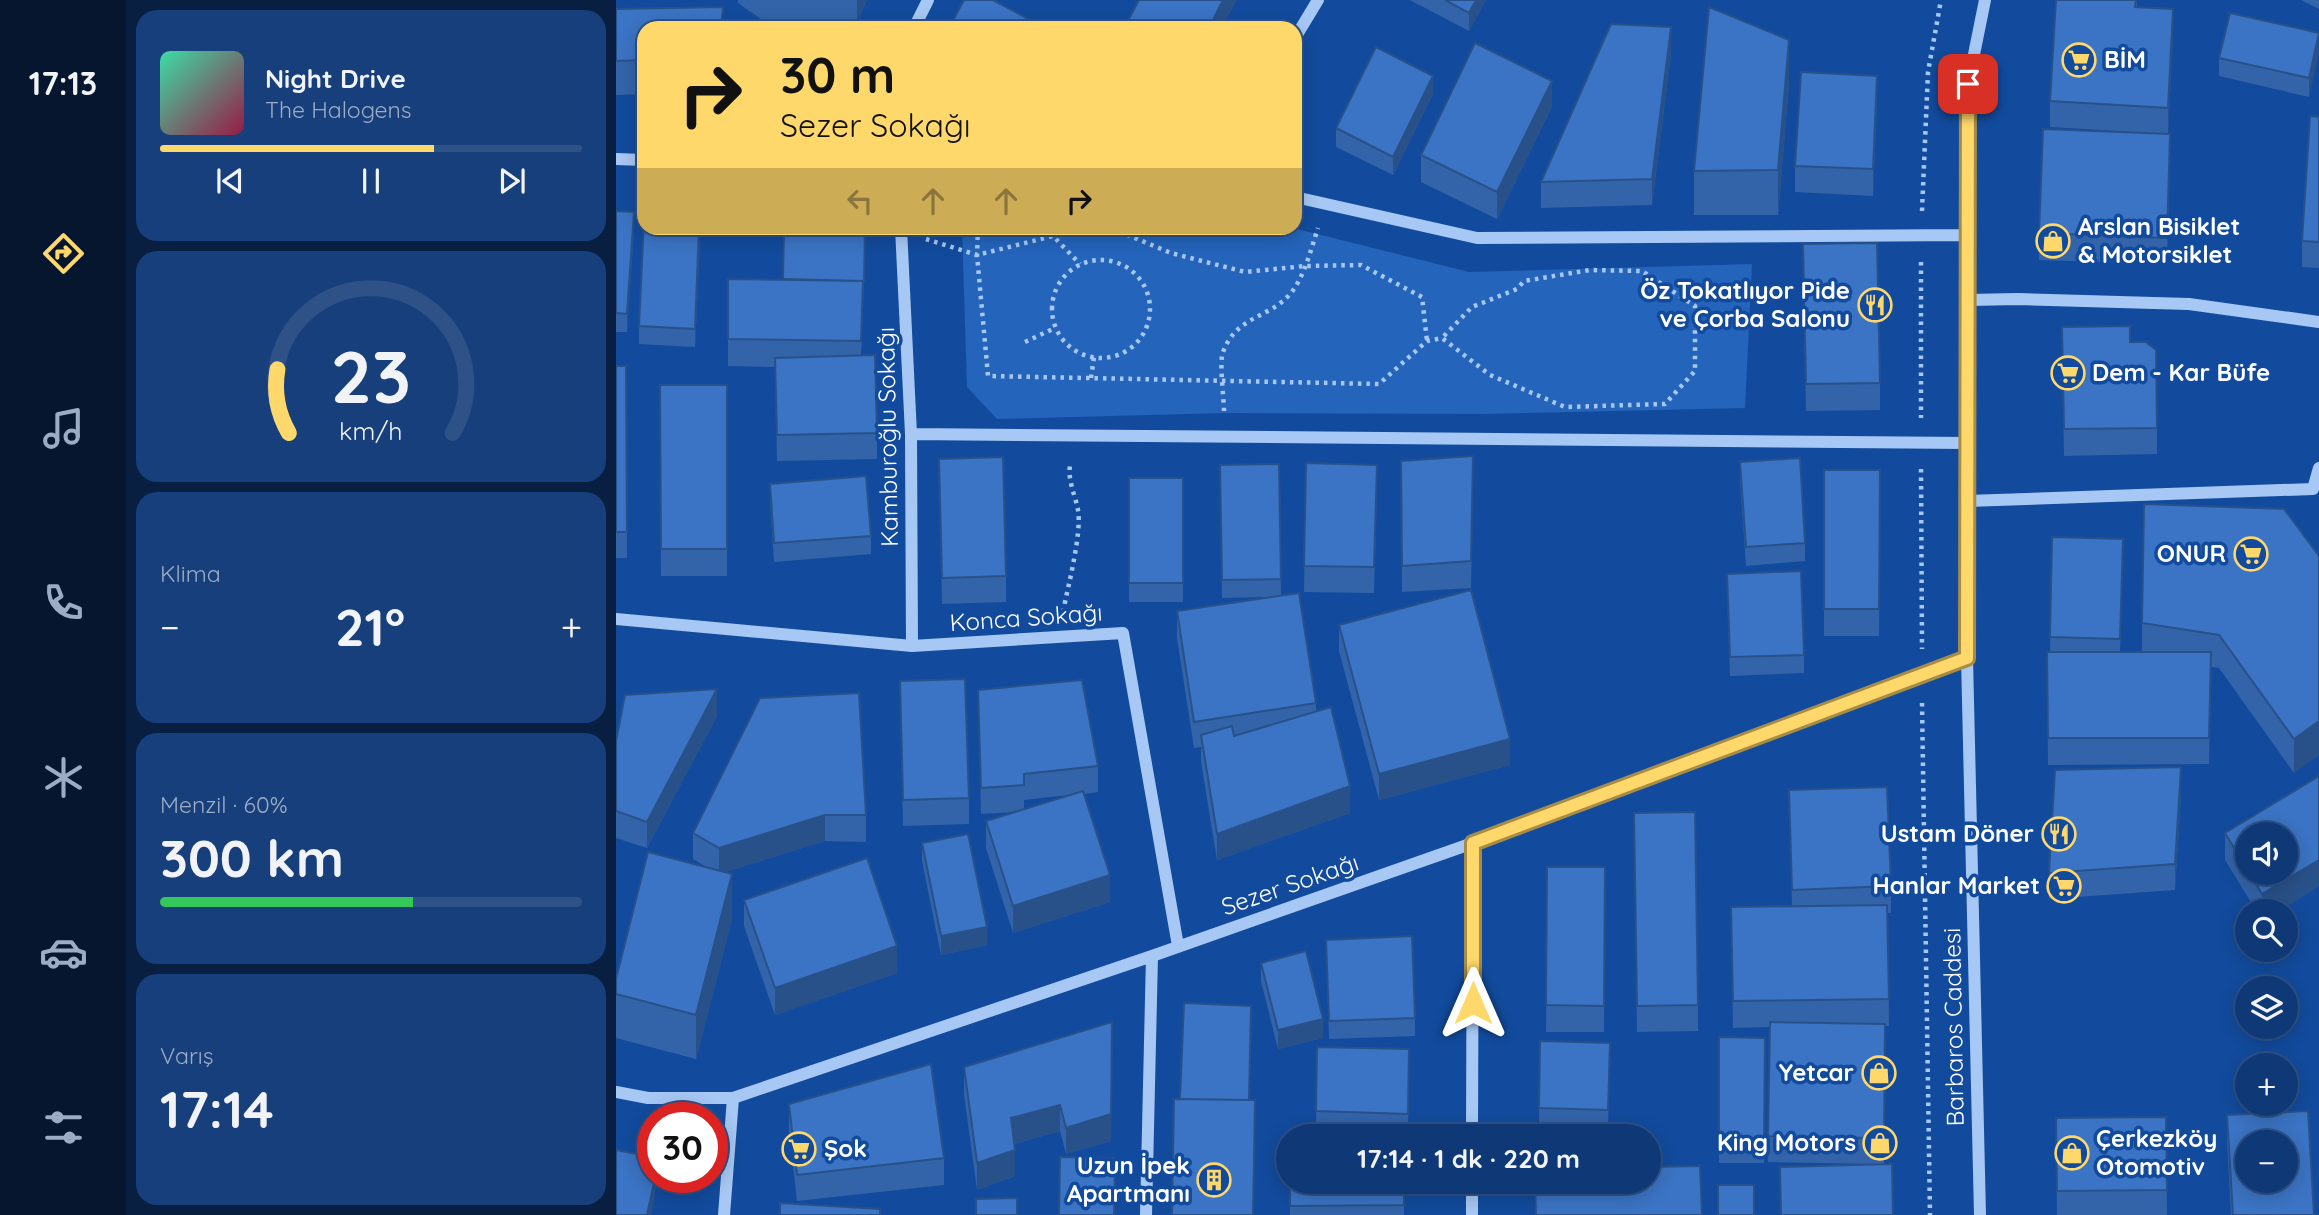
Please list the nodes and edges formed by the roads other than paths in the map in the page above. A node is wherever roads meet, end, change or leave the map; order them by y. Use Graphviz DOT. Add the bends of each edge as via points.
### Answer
graph roads {
  1 [pos="928,0"];
  2 [pos="1318,0"];
  3 [pos="1984,0"];
  4 [pos="918,21"];
  5 [pos="1302,26"];
  6 [pos="616,159"];
  7 [pos="637,160"];
  8 [pos="1302,199"];
  9 [pos="901,235"];
  10 [pos="1967,235"];
  11 [pos="1968,300"];
  12 [pos="2319,322"];
  13 [pos="911,434"];
  14 [pos="1968,443"];
  15 [pos="2319,468"];
  16 [pos="2316,493"];
  17 [pos="1967,501"];
  18 [pos="616,619"];
  19 [pos="912,646"];
  20 [pos="1967,658"];
  21 [pos="1473,843"];
  22 [pos="1178,946"];
  23 [pos="1152,956"];
  24 [pos="616,1093"];
  25 [pos="733,1098"];
  26 [pos="1472,1124"];
  27 [pos="1472,1194"];
  28 [pos="724,1215"];
  29 [pos="1146,1215"];
  30 [pos="1472,1215"];
  31 [pos="1980,1215"];
  1 -- 4 [label="street"];
  2 -- 5 [label="street"];
  3 -- 10 [label="street, Barbaros Caddesi" via="1968,84"];
  6 -- 7 [label="street"];
  8 -- 10 [label="street" via="1477,239"];
  9 -- 13 [label="street, Kamburoğlu Sokağı"];
  10 -- 11 [label="street, Barbaros Caddesi"];
  11 -- 12 [label="street" via="2189,304"];
  11 -- 14 [label="street, Barbaros Caddesi"];
  13 -- 14 [label="street"];
  13 -- 19 [label="street, Kamburoğlu Sokağı"];
  14 -- 17 [label="street, Barbaros Caddesi"];
  15 -- 16 [label="street"];
  16 -- 17 [label="street"];
  17 -- 20 [label="street, Barbaros Caddesi"];
  18 -- 19 [label="street, Konca Sokağı"];
  19 -- 22 [label="street, Konca Sokağı" via="1122,633"];
  20 -- 21 [label="street, Sezer Sokağı"];
  20 -- 31 [label="street, Barbaros Caddesi"];
  21 -- 22 [label="street, Sezer Sokağı"];
  21 -- 26 [label="street"];
  22 -- 23 [label="street, Sezer Sokağı"];
  23 -- 25 [label="street, Sezer Sokağı"];
  23 -- 29 [label="street"];
  24 -- 25 [label="street, Sezer Sokağı" via="648,1098"];
  25 -- 28 [label="street"];
  27 -- 30 [label="street"];
}
